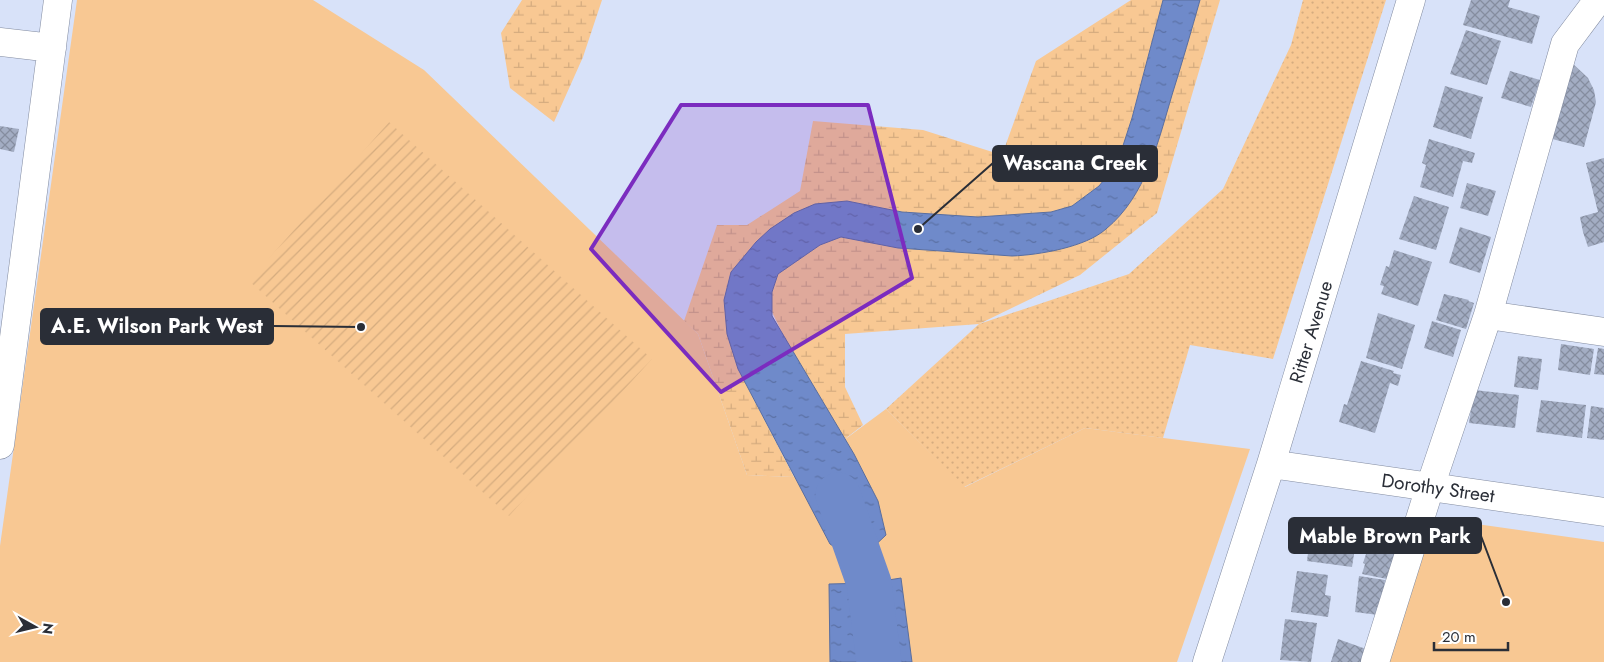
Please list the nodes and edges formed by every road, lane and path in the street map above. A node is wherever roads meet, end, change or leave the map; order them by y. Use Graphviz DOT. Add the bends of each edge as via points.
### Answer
graph roads {
  1 [pos="58,0"];
  2 [pos="1412,0"];
  3 [pos="1604,0"];
  4 [pos="0,42"];
  5 [pos="52,48"];
  6 [pos="10,292"];
  7 [pos="1488,315"];
  8 [pos="1604,332"];
  9 [pos="0,445"];
  10 [pos="1271,464"];
  11 [pos="1430,486"];
  12 [pos="1604,512"];
  13 [pos="1207,662"];
  14 [pos="1375,662"];
  1 -- 5 [label="street"];
  2 -- 10 [label="street, Ritter Avenue"];
  3 -- 7 [label="street" via="1595,4 1565,44"];
  4 -- 5 [label="street"];
  5 -- 6 [label="street"];
  6 -- 9 [label="street"];
  7 -- 8 [label="street"];
  7 -- 11 [label="street"];
  10 -- 11 [label="street, Dorothy Street"];
  10 -- 13 [label="street, Ritter Avenue"];
  11 -- 12 [label="street, Dorothy Street"];
  11 -- 14 [label="street"];
}
